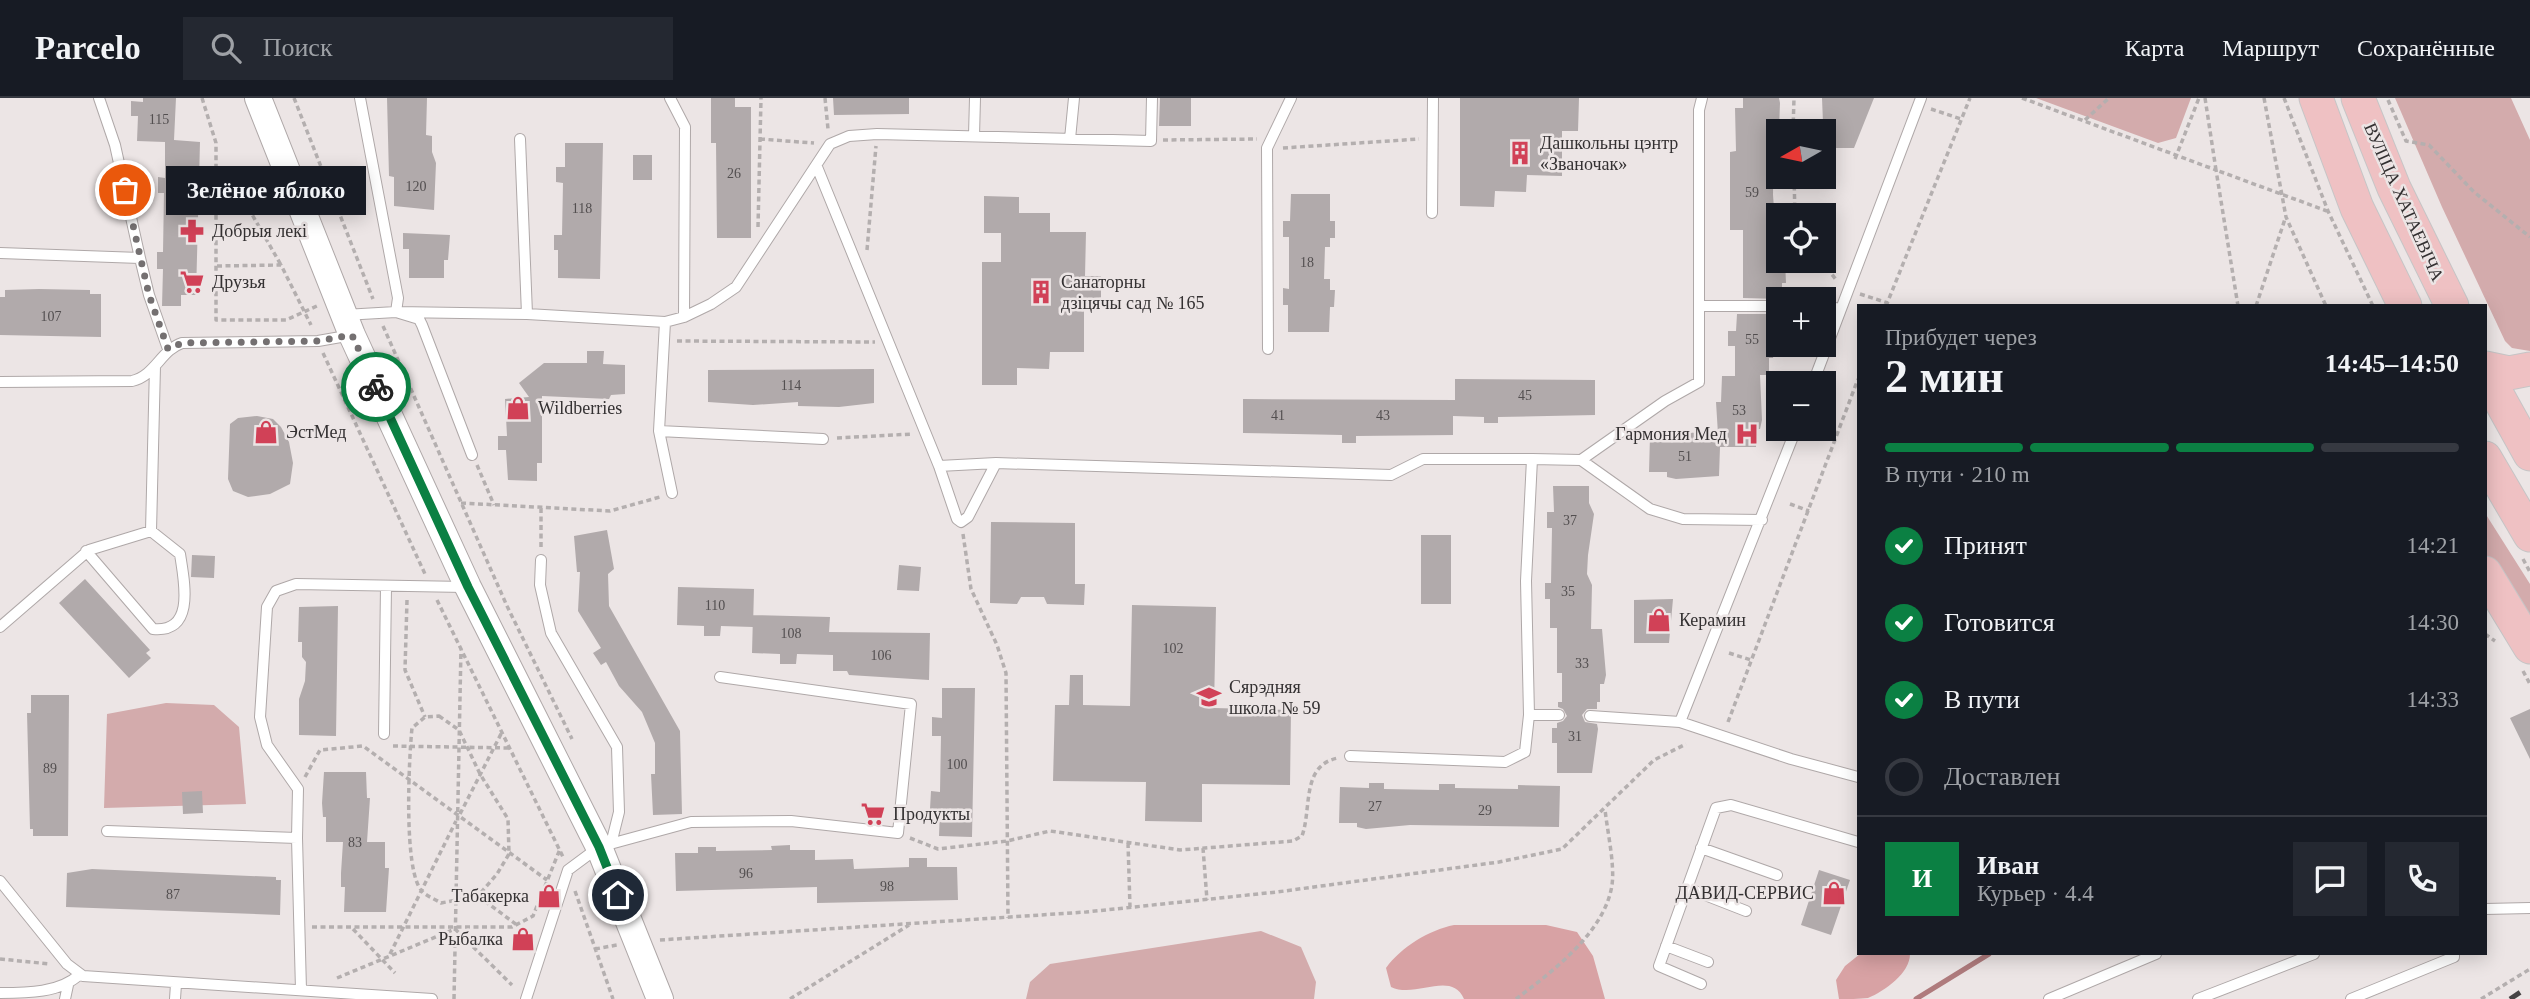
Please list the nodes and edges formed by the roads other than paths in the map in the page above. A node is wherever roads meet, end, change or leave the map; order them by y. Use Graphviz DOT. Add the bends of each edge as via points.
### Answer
graph roads {
  1 [pos="99,98"];
  2 [pos="258,98"];
  3 [pos="360,98"];
  4 [pos="670,98"];
  5 [pos="975,98"];
  6 [pos="1074,98"];
  7 [pos="1152,98"];
  8 [pos="1291,98"];
  9 [pos="1433,98"];
  10 [pos="1702,98"];
  11 [pos="1920,98"];
  12 [pos="2316,98"];
  13 [pos="2358,98"];
  14 [pos="974,136"];
  15 [pos="520,139"];
  16 [pos="1070,139"];
  17 [pos="817,167"];
  18 [pos="1432,212"];
  19 [pos="0,253"];
  20 [pos="140,258"];
  21 [pos="2404,304"];
  22 [pos="2451,304"];
  23 [pos="1700,306"];
  24 [pos="1766,306"];
  25 [pos="1836,308"];
  26 [pos="1840,309"];
  27 [pos="396,312"];
  28 [pos="527,314"];
  29 [pos="684,317"];
  30 [pos="339,318"];
  31 [pos="665,323"];
  32 [pos="168,349"];
  33 [pos="1268,349"];
  34 [pos="155,366"];
  35 [pos="2530,369"];
  36 [pos="1817,371"];
  37 [pos="2487,371"];
  38 [pos="2487,375"];
  39 [pos="0,382"];
  40 [pos="659,431"];
  41 [pos="824,439"];
  42 [pos="1792,441"];
  43 [pos="2530,454"];
  44 [pos="472,455"];
  45 [pos="1532,459"];
  46 [pos="1581,460"];
  47 [pos="2487,461"];
  48 [pos="996,463"];
  49 [pos="940,466"];
  50 [pos="2487,484"];
  51 [pos="672,493"];
  52 [pos="2511,503"];
  53 [pos="1762,520"];
  54 [pos="151,531"];
  55 [pos="2530,535"];
  56 [pos="86,551"];
  57 [pos="541,560"];
  58 [pos="2487,576"];
  59 [pos="386,586"];
  60 [pos="468,587"];
  61 [pos="0,627"];
  62 [pos="2530,647"];
  63 [pos="720,677"];
  64 [pos="1529,715"];
  65 [pos="1559,715"];
  66 [pos="1590,716"];
  67 [pos="1680,722"];
  68 [pos="384,734"];
  69 [pos="1350,756"];
  70 [pos="1857,777"];
  71 [pos="107,831"];
  72 [pos="297,838"];
  73 [pos="1857,842"];
  74 [pos="605,845"];
  75 [pos="1701,848"];
  76 [pos="1777,875"];
  77 [pos="0,881"];
  78 [pos="1687,887"];
  79 [pos="2530,908"];
  80 [pos="2487,909"];
  81 [pos="1746,911"];
  82 [pos="1666,946"];
  83 [pos="2154,955"];
  84 [pos="2311,955"];
  85 [pos="2454,955"];
  86 [pos="1708,962"];
  87 [pos="80,974"];
  88 [pos="176,984"];
  89 [pos="1701,984"];
  90 [pos="68,985"];
  91 [pos="301,990"];
  92 [pos="0,993"];
  93 [pos="272,994"];
  94 [pos="24,996"];
  95 [pos="65,999"];
  96 [pos="175,999"];
  97 [pos="432,999"];
  98 [pos="526,999"];
  99 [pos="660,999"];
  100 [pos="2049,999"];
  101 [pos="2197,999"];
  102 [pos="2351,999"];
  1 -- 20 [label="lane" via="115,145"];
  2 -- 30 [label="street"];
  3 -- 27 [label="lane" via="398,298"];
  4 -- 29 [label="lane" via="685,127"];
  5 -- 14 [label="lane"];
  6 -- 16 [label="lane"];
  7 -- 16 [label="lane" via="1151,141"];
  8 -- 33 [label="lane" via="1269,144"];
  9 -- 18 [label="lane"];
  10 -- 23 [label="lane"];
  11 -- 26 [label="lane"];
  12 -- 21 [label="main road" via="2357,208"];
  13 -- 22 [label="main road, ВУЛІЦА ХАТАЕВІЧА" via="2394,188"];
  14 -- 16 [label="lane"];
  14 -- 17 [label="lane" via="849,136 830,144"];
  15 -- 28 [label="lane"];
  17 -- 29 [label="lane" via="736,287"];
  17 -- 49 [label="lane"];
  19 -- 20 [label="lane"];
  20 -- 32 [label="lane"];
  23 -- 24 [label="lane"];
  23 -- 46 [label="lane" via="1699,382"];
  25 -- 26 [label="lane"];
  26 -- 36 [label="lane"];
  27 -- 28 [label="lane"];
  27 -- 30 [label="lane"];
  27 -- 44 [label="lane" via="422,325"];
  28 -- 31 [label="lane"];
  29 -- 31 [label="lane"];
  30 -- 32 [label="lane" via="318,341 182,343"];
  30 -- 60 [label="street"];
  31 -- 40 [label="lane"];
  32 -- 34 [label="lane"];
  34 -- 39 [label="lane" via="132,381"];
  34 -- 54 [label="lane"];
  35 -- 37 [label="main road"];
  38 -- 43 [label="main road"];
  40 -- 41 [label="lane"];
  40 -- 51 [label="lane"];
  42 -- 53 [label="lane"];
  45 -- 46 [label="lane"];
  45 -- 48 [label="lane" via="1423,459 1391,475"];
  45 -- 64 [label="lane" via="1526,581"];
  46 -- 53 [label="lane" via="1650,509 1683,519"];
  47 -- 52 [label="main road"];
  48 -- 49 [label="lane"];
  48 -- 49 [label="lane" via="961,522 954,515"];
  50 -- 52 [label="main road"];
  52 -- 55 [label="main road"];
  53 -- 67 [label="lane"];
  54 -- 56 [label="lane"];
  54 -- 56 [label="lane" via="180,554 185,605 178,621 167,628 153,629"];
  56 -- 61 [label="lane"];
  57 -- 74 [label="lane" via="540,585 551,633 617,747 619,812"];
  58 -- 62 [label="main road"];
  59 -- 60 [label="lane"];
  59 -- 68 [label="lane"];
  59 -- 72 [label="lane" via="288,585 276,591 267,607 260,718 262,733 298,789"];
  60 -- 74 [label="street"];
  63 -- 74 [label="lane" via="911,704 898,833 791,821 691,822"];
  64 -- 65 [label="lane"];
  64 -- 69 [label="lane" via="1525,752 1505,762"];
  66 -- 67 [label="lane"];
  67 -- 70 [label="lane"];
  71 -- 72 [label="lane"];
  72 -- 91 [label="lane"];
  73 -- 75 [label="lane" via="1731,805 1716,808"];
  74 -- 98 [label="lane" via="568,870"];
  74 -- 99 [label="street" via="652,937"];
  75 -- 76 [label="lane"];
  75 -- 78 [label="lane"];
  77 -- 87 [label="lane"];
  78 -- 81 [label="lane"];
  78 -- 82 [label="lane"];
  79 -- 80 [label="lane"];
  82 -- 86 [label="lane"];
  82 -- 89 [label="lane" via="1659,966"];
  83 -- 100 [label="lane"];
  84 -- 101 [label="lane"];
  85 -- 102 [label="lane"];
  87 -- 88 [label="lane"];
  87 -- 90 [label="lane"];
  88 -- 93 [label="lane"];
  88 -- 96 [label="lane"];
  90 -- 94 [label="lane"];
  90 -- 95 [label="lane"];
  91 -- 93 [label="lane"];
  91 -- 97 [label="lane"];
  92 -- 94 [label="lane"];
}
